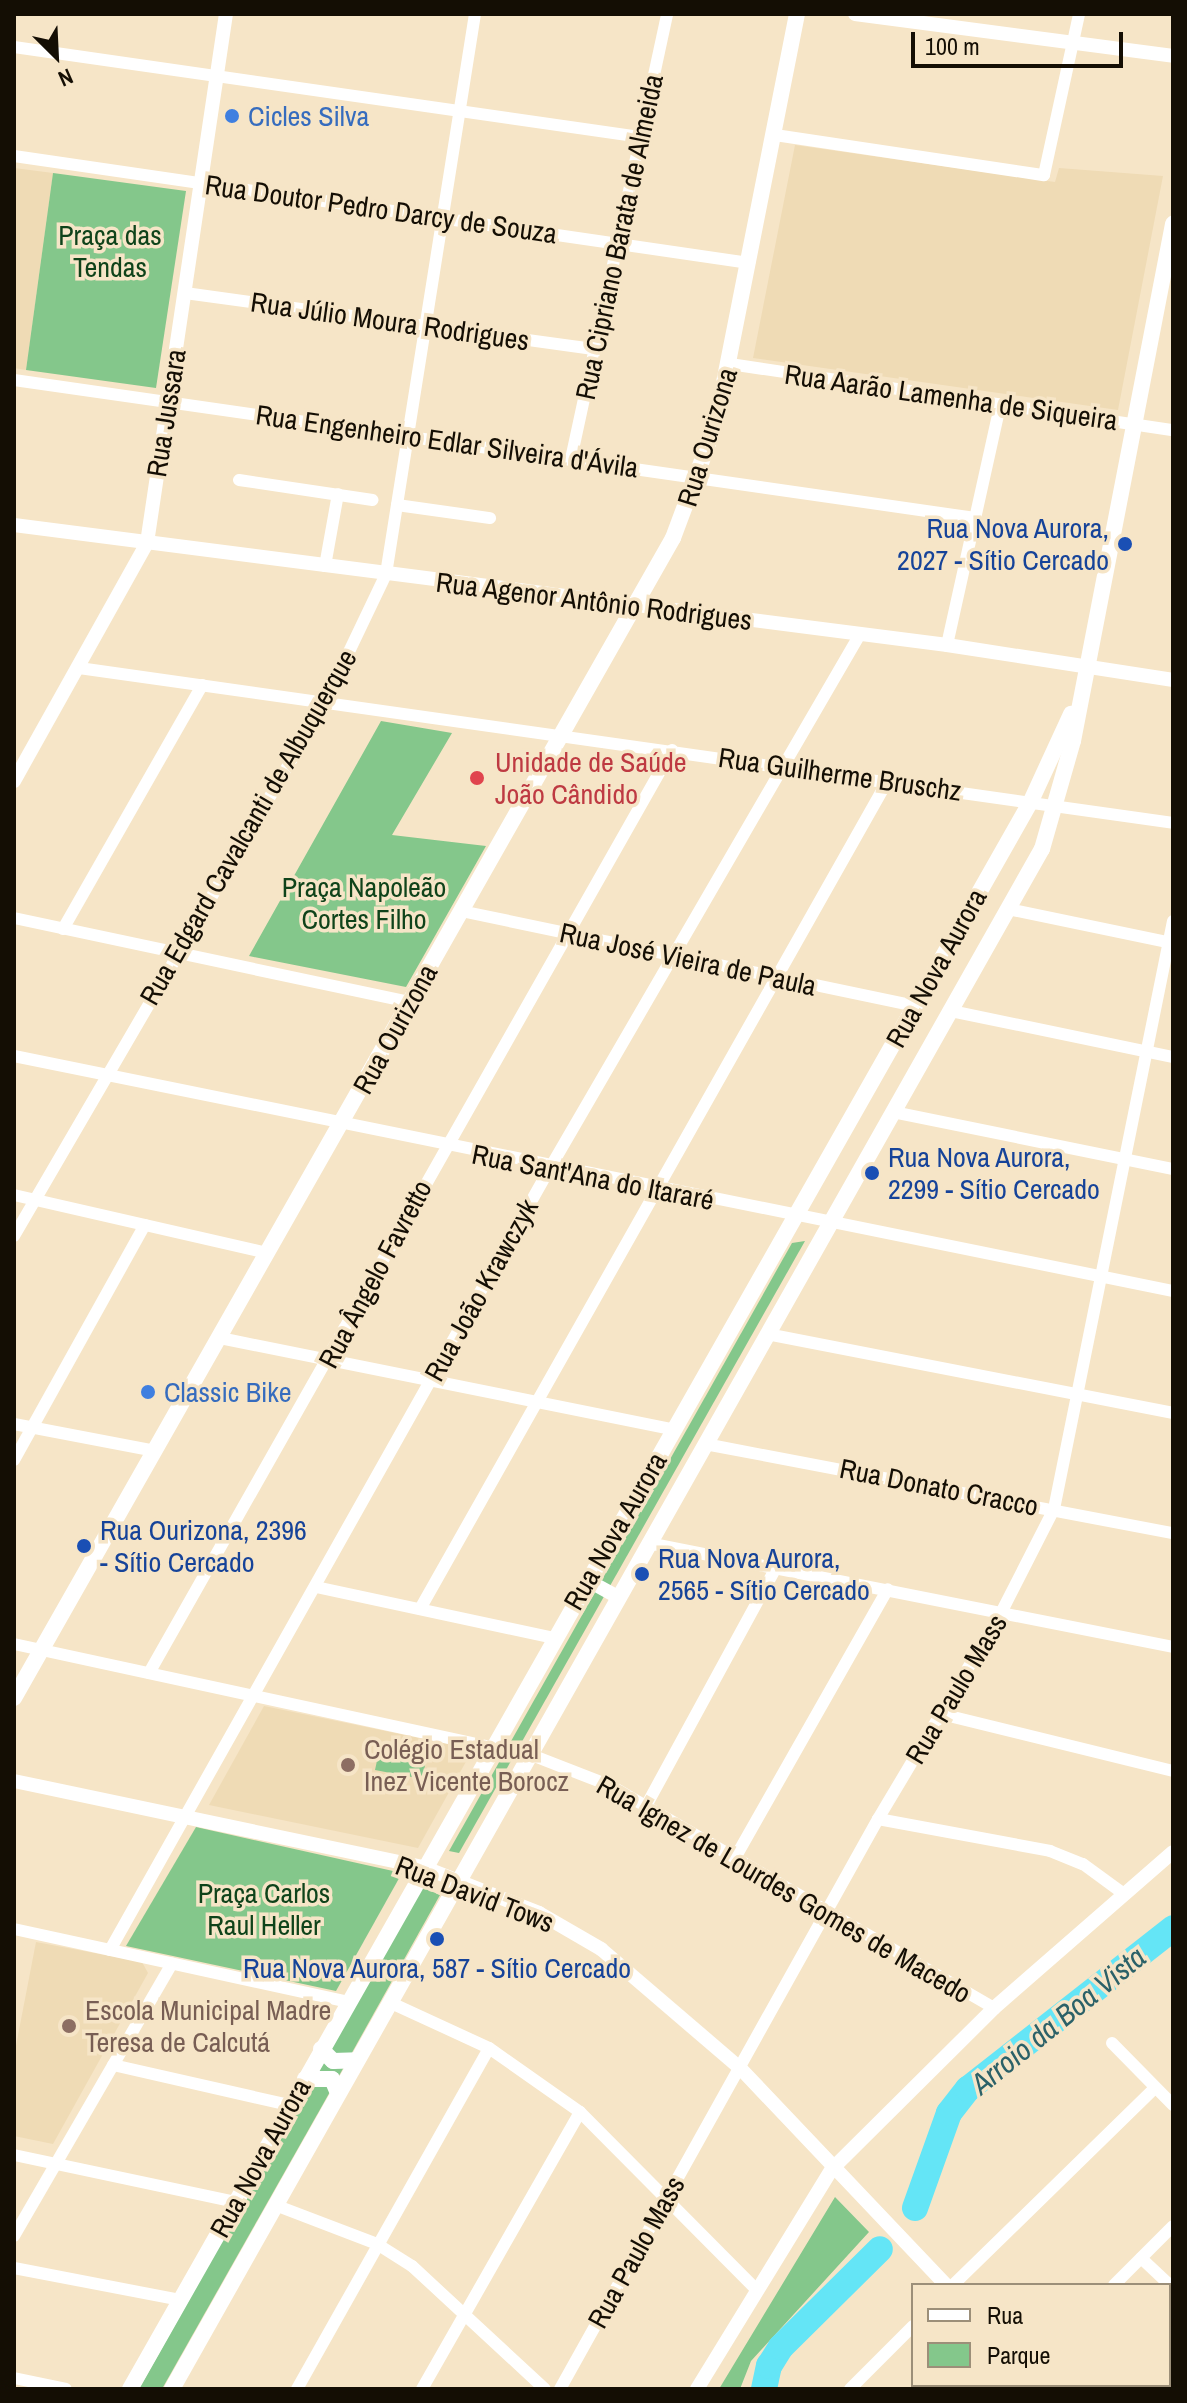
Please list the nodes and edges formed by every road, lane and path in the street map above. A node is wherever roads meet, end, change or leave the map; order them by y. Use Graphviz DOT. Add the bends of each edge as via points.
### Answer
graph roads {
  1 [pos="226,14"];
  2 [pos="475,14"];
  3 [pos="667,14"];
  4 [pos="797,14"];
  5 [pos="855,14"];
  6 [pos="1079,14"];
  7 [pos="1074,43"];
  8 [pos="14,47"];
  9 [pos="1173,56"];
  10 [pos="217,75"];
  11 [pos="460,109"];
  12 [pos="775,135"];
  13 [pos="640,137"];
  14 [pos="14,156"];
  15 [pos="201,184"];
  16 [pos="442,218"];
  17 [pos="1173,224"];
  18 [pos="618,242"];
  19 [pos="749,263"];
  20 [pos="185,293"];
  21 [pos="425,326"];
  22 [pos="595,349"];
  23 [pos="730,364"];
  24 [pos="14,380"];
  25 [pos="168,401"];
  26 [pos="1000,405"];
  27 [pos="1133,424"];
  28 [pos="1173,430"];
  29 [pos="408,436"];
  30 [pos="571,459"];
  31 [pos="700,477"];
  32 [pos="239,480"];
  33 [pos="338,494"];
  34 [pos="373,500"];
  35 [pos="397,505"];
  36 [pos="490,518"];
  37 [pos="975,518"];
  38 [pos="14,525"];
  39 [pos="147,543"];
  40 [pos="325,566"];
  41 [pos="386,574"];
  42 [pos="635,607"];
  43 [pos="860,634"];
  44 [pos="947,645"];
  45 [pos="79,668"];
  46 [pos="1087,668"];
  47 [pos="1173,680"];
  48 [pos="202,685"];
  49 [pos="325,702"];
  50 [pos="562,735"];
  51 [pos="672,750"];
  52 [pos="784,765"];
  53 [pos="888,780"];
  54 [pos="14,781"];
  55 [pos="1031,801"];
  56 [pos="1058,806"];
  57 [pos="1173,823"];
  58 [pos="1008,909"];
  59 [pos="461,911"];
  60 [pos="14,918"];
  61 [pos="1173,921"];
  62 [pos="63,929"];
  63 [pos="566,933"];
  64 [pos="1168,942"];
  65 [pos="177,954"];
  66 [pos="673,956"];
  67 [pos="776,978"];
  68 [pos="410,1002"];
  69 [pos="916,1006"];
  70 [pos="951,1011"];
  71 [pos="1147,1051"];
  72 [pos="14,1056"];
  73 [pos="1173,1057"];
  74 [pos="106,1076"];
  75 [pos="893,1112"];
  76 [pos="341,1126"];
  77 [pos="443,1147"];
  78 [pos="1125,1159"];
  79 [pos="550,1168"];
  80 [pos="1173,1169"];
  81 [pos="657,1189"];
  82 [pos="14,1195"];
  83 [pos="35,1199"];
  84 [pos="795,1217"];
  85 [pos="830,1223"];
  86 [pos="145,1225"];
  87 [pos="14,1236"];
  88 [pos="268,1253"];
  89 [pos="1101,1276"];
  90 [pos="1173,1291"];
  91 [pos="767,1334"];
  92 [pos="220,1338"];
  93 [pos="330,1362"];
  94 [pos="430,1382"];
  95 [pos="1077,1395"];
  96 [pos="540,1403"];
  97 [pos="1173,1413"];
  98 [pos="14,1424"];
  99 [pos="32,1427"];
  100 [pos="673,1429"];
  101 [pos="705,1444"];
  102 [pos="155,1451"];
  103 [pos="14,1460"];
  104 [pos="1054,1509"];
  105 [pos="1173,1533"];
  106 [pos="648,1543"];
  107 [pos="776,1568"];
  108 [pos="587,1580"];
  109 [pos="316,1587"];
  110 [pos="888,1589"];
  111 [pos="618,1597"];
  112 [pos="420,1609"];
  113 [pos="1002,1611"];
  114 [pos="554,1638"];
  115 [pos="14,1644"];
  116 [pos="1173,1647"];
  117 [pos="43,1650"];
  118 [pos="149,1673"];
  119 [pos="256,1695"];
  120 [pos="14,1698"];
  121 [pos="941,1714"];
  122 [pos="492,1747"];
  123 [pos="529,1754"];
  124 [pos="1173,1771"];
  125 [pos="14,1781"];
  126 [pos="646,1806"];
  127 [pos="189,1815"];
  128 [pos="878,1819"];
  129 [pos="1173,1852"];
  130 [pos="735,1858"];
  131 [pos="423,1867"];
  132 [pos="457,1881"];
  133 [pos="1124,1894"];
  134 [pos="829,1909"];
  135 [pos="14,1929"];
  136 [pos="110,1950"];
  137 [pos="172,1963"];
  138 [pos="348,2002"];
  139 [pos="389,2002"];
  140 [pos="994,2008"];
  141 [pos="1112,2043"];
  142 [pos="489,2048"];
  143 [pos="321,2049"];
  144 [pos="357,2060"];
  145 [pos="113,2065"];
  146 [pos="741,2069"];
  147 [pos="305,2079"];
  148 [pos="1155,2088"];
  149 [pos="338,2093"];
  150 [pos="289,2105"];
  151 [pos="1173,2105"];
  152 [pos="580,2112"];
  153 [pos="14,2155"];
  154 [pos="56,2164"];
  155 [pos="832,2169"];
  156 [pos="664,2197"];
  157 [pos="235,2202"];
  158 [pos="275,2205"];
  159 [pos="1173,2226"];
  160 [pos="14,2236"];
  161 [pos="377,2244"];
  162 [pos="1141,2258"];
  163 [pos="14,2268"];
  164 [pos="944,2283"];
  165 [pos="955,2283"];
  166 [pos="1116,2283"];
  167 [pos="1168,2283"];
  168 [pos="755,2288"];
  169 [pos="180,2300"];
  170 [pos="465,2311"];
  171 [pos="911,2328"];
  172 [pos="14,2378"];
  173 [pos="66,2389"];
  174 [pos="130,2389"];
  175 [pos="172,2389"];
  176 [pos="297,2389"];
  177 [pos="422,2389"];
  178 [pos="545,2389"];
  179 [pos="560,2389"];
  180 [pos="697,2389"];
  181 [pos="850,2389"];
  1 -- 10 [label="street, Rua Jussara"];
  2 -- 11 [label="street, Rua Edgard Cavalcanti de Albuquerque"];
  3 -- 13 [label="street, Rua Cipriano Barata de Almeida"];
  4 -- 12 [label="main road, Rua Ourizona"];
  5 -- 7 [label="street"];
  6 -- 7 [label="street"];
  7 -- 9 [label="street"];
  7 -- 12 [label="street" via="1044,175"];
  8 -- 10 [label="street"];
  10 -- 11 [label="street"];
  10 -- 15 [label="street, Rua Jussara"];
  11 -- 13 [label="street"];
  11 -- 16 [label="street, Rua Edgard Cavalcanti de Albuquerque"];
  12 -- 19 [label="main road, Rua Ourizona"];
  13 -- 18 [label="street, Rua Cipriano Barata de Almeida"];
  14 -- 15 [label="street, Rua Doutor Pedro Darcy de Souza"];
  15 -- 16 [label="street, Rua Doutor Pedro Darcy de Souza"];
  15 -- 20 [label="street, Rua Jussara"];
  16 -- 18 [label="street, Rua Doutor Pedro Darcy de Souza"];
  16 -- 21 [label="street, Rua Edgard Cavalcanti de Albuquerque"];
  17 -- 27 [label="main road, Rua Nova Aurora"];
  18 -- 19 [label="street, Rua Doutor Pedro Darcy de Souza"];
  18 -- 22 [label="street, Rua Cipriano Barata de Almeida"];
  19 -- 23 [label="main road, Rua Ourizona"];
  20 -- 21 [label="street, Rua Júlio Moura Rodrigues"];
  20 -- 25 [label="street, Rua Jussara"];
  21 -- 22 [label="street, Rua Júlio Moura Rodrigues"];
  21 -- 29 [label="street, Rua Edgard Cavalcanti de Albuquerque"];
  22 -- 30 [label="street, Rua Cipriano Barata de Almeida"];
  23 -- 26 [label="street, Rua Aarão Lamenha de Siqueira"];
  23 -- 31 [label="main road, Rua Ourizona"];
  24 -- 25 [label="street, Rua Engenheiro Edlar Silveira d'Ávila"];
  25 -- 29 [label="street, Rua Engenheiro Edlar Silveira d'Ávila"];
  25 -- 39 [label="street, Rua Jussara"];
  26 -- 27 [label="street, Rua Aarão Lamenha de Siqueira"];
  26 -- 37 [label="street"];
  27 -- 28 [label="street, Rua Aarão Lamenha de Siqueira"];
  27 -- 46 [label="main road, Rua Nova Aurora"];
  29 -- 30 [label="street, Rua Engenheiro Edlar Silveira d'Ávila"];
  29 -- 35 [label="street, Rua Edgard Cavalcanti de Albuquerque"];
  30 -- 31 [label="street, Rua Engenheiro Edlar Silveira d'Ávila"];
  31 -- 37 [label="street, Rua Engenheiro Edlar Silveira d'Ávila"];
  31 -- 42 [label="main road, Rua Ourizona"];
  32 -- 33 [label="street"];
  33 -- 34 [label="street"];
  33 -- 40 [label="street"];
  35 -- 36 [label="street"];
  35 -- 41 [label="street, Rua Edgard Cavalcanti de Albuquerque"];
  37 -- 44 [label="street"];
  38 -- 39 [label="street, Rua Agenor Antônio Rodrigues"];
  39 -- 40 [label="street, Rua Agenor Antônio Rodrigues"];
  39 -- 45 [label="street, Rua Jussara"];
  40 -- 41 [label="street, Rua Agenor Antônio Rodrigues"];
  41 -- 42 [label="street, Rua Agenor Antônio Rodrigues"];
  41 -- 49 [label="street, Rua Edgard Cavalcanti de Albuquerque"];
  42 -- 43 [label="street, Rua Agenor Antônio Rodrigues"];
  42 -- 50 [label="main road, Rua Ourizona"];
  43 -- 44 [label="street, Rua Agenor Antônio Rodrigues"];
  43 -- 52 [label="street, Rua João Krawczyk"];
  44 -- 46 [label="street, Rua Agenor Antônio Rodrigues"];
  45 -- 48 [label="street, Rua Guilherme Bruschz"];
  45 -- 54 [label="street, Rua Jussara"];
  46 -- 47 [label="street, Rua Agenor Antônio Rodrigues"];
  46 -- 55 [label="main road, Rua Nova Aurora"];
  46 -- 56 [label="main road, Rua Nova Aurora"];
  48 -- 49 [label="street, Rua Guilherme Bruschz"];
  48 -- 62 [label="street"];
  49 -- 50 [label="street, Rua Guilherme Bruschz"];
  49 -- 65 [label="street, Rua Edgard Cavalcanti de Albuquerque"];
  50 -- 51 [label="street, Rua Guilherme Bruschz"];
  50 -- 59 [label="main road, Rua Ourizona"];
  51 -- 52 [label="street, Rua Guilherme Bruschz"];
  51 -- 63 [label="street, Rua Ângelo Favretto"];
  52 -- 53 [label="street, Rua Guilherme Bruschz"];
  52 -- 66 [label="street, Rua João Krawczyk"];
  53 -- 55 [label="street, Rua Guilherme Bruschz"];
  53 -- 67 [label="street"];
  55 -- 56 [label="street, Rua Guilherme Bruschz"];
  55 -- 69 [label="main road, Rua Nova Aurora"];
  56 -- 57 [label="street, Rua Guilherme Bruschz"];
  56 -- 58 [label="main road, Rua Nova Aurora" via="1042,849"];
  58 -- 64 [label="street, Rua Nova Aurora"];
  58 -- 70 [label="main road, Rua Nova Aurora"];
  59 -- 63 [label="street, Rua José Vieira de Paula"];
  59 -- 68 [label="main road, Rua Ourizona"];
  60 -- 62 [label="street"];
  61 -- 64 [label="street, Rua Paulo Mass"];
  62 -- 65 [label="street"];
  63 -- 66 [label="street, Rua José Vieira de Paula"];
  63 -- 77 [label="street, Rua Ângelo Favretto"];
  64 -- 71 [label="street, Rua Paulo Mass"];
  65 -- 68 [label="street"];
  65 -- 74 [label="street, Rua Edgard Cavalcanti de Albuquerque"];
  66 -- 67 [label="street, Rua José Vieira de Paula"];
  66 -- 79 [label="street, Rua João Krawczyk"];
  67 -- 69 [label="street, Rua José Vieira de Paula"];
  67 -- 81 [label="street"];
  68 -- 76 [label="main road, Rua Ourizona"];
  69 -- 84 [label="main road, Rua Nova Aurora"];
  70 -- 71 [label="street"];
  70 -- 75 [label="main road, Rua Nova Aurora"];
  71 -- 73 [label="street"];
  71 -- 78 [label="street, Rua Paulo Mass"];
  72 -- 74 [label="street, Rua Sant'Ana do Itararé"];
  74 -- 76 [label="street, Rua Sant'Ana do Itararé"];
  74 -- 83 [label="street, Rua Edgard Cavalcanti de Albuquerque"];
  75 -- 78 [label="street"];
  75 -- 85 [label="main road, Rua Nova Aurora"];
  76 -- 77 [label="street, Rua Sant'Ana do Itararé"];
  76 -- 88 [label="main road, Rua Ourizona"];
  77 -- 79 [label="street, Rua Sant'Ana do Itararé"];
  77 -- 93 [label="street, Rua Ângelo Favretto"];
  78 -- 80 [label="street"];
  78 -- 89 [label="street, Rua Paulo Mass"];
  79 -- 81 [label="street, Rua Sant'Ana do Itararé"];
  79 -- 94 [label="street, Rua João Krawczyk"];
  81 -- 84 [label="street, Rua Sant'Ana do Itararé"];
  81 -- 96 [label="street"];
  82 -- 83 [label="street"];
  83 -- 86 [label="street"];
  83 -- 87 [label="street, Rua Edgard Cavalcanti de Albuquerque"];
  84 -- 85 [label="street, Rua Sant'Ana do Itararé"];
  84 -- 100 [label="main road, Rua Nova Aurora"];
  85 -- 89 [label="street, Rua Sant'Ana do Itararé"];
  85 -- 91 [label="main road, Rua Nova Aurora"];
  86 -- 88 [label="street"];
  86 -- 99 [label="street"];
  88 -- 92 [label="main road, Rua Ourizona"];
  89 -- 90 [label="street, Rua Sant'Ana do Itararé"];
  89 -- 95 [label="street, Rua Paulo Mass"];
  91 -- 95 [label="street"];
  91 -- 101 [label="main road, Rua Nova Aurora"];
  92 -- 93 [label="street"];
  92 -- 102 [label="main road, Rua Ourizona"];
  93 -- 94 [label="street"];
  93 -- 118 [label="street, Rua Ângelo Favretto"];
  94 -- 96 [label="street"];
  94 -- 109 [label="street, Rua João Krawczyk"];
  95 -- 97 [label="street"];
  95 -- 104 [label="street, Rua Paulo Mass"];
  96 -- 100 [label="street"];
  96 -- 112 [label="street"];
  98 -- 99 [label="street"];
  99 -- 102 [label="street"];
  99 -- 103 [label="street"];
  100 -- 108 [label="main road, Rua Nova Aurora"];
  101 -- 104 [label="street, Rua Donato Cracco"];
  101 -- 106 [label="main road, Rua Nova Aurora"];
  102 -- 117 [label="main road, Rua Ourizona"];
  104 -- 105 [label="street, Rua Donato Cracco"];
  104 -- 113 [label="street, Rua Paulo Mass"];
  106 -- 107 [label="street"];
  106 -- 111 [label="main road, Rua Nova Aurora"];
  107 -- 110 [label="street"];
  107 -- 126 [label="street"];
  108 -- 111 [label="street"];
  108 -- 114 [label="main road, Rua Nova Aurora"];
  109 -- 112 [label="street"];
  109 -- 119 [label="street, Rua João Krawczyk"];
  110 -- 113 [label="street"];
  110 -- 130 [label="street"];
  111 -- 123 [label="main road, Rua Nova Aurora"];
  112 -- 114 [label="street"];
  113 -- 116 [label="street"];
  113 -- 121 [label="street, Rua Paulo Mass"];
  114 -- 122 [label="main road, Rua Nova Aurora"];
  115 -- 117 [label="street"];
  117 -- 118 [label="street"];
  117 -- 120 [label="main road, Rua Ourizona"];
  118 -- 119 [label="street"];
  119 -- 122 [label="street"];
  119 -- 127 [label="street, Rua João Krawczyk"];
  121 -- 124 [label="street"];
  121 -- 128 [label="street, Rua Paulo Mass"];
  122 -- 131 [label="main road, Rua Nova Aurora"];
  123 -- 126 [label="street, Rua Ignez de Lourdes Gomes de Macedo" via="611,1786"];
  123 -- 132 [label="main road, Rua Nova Aurora"];
  125 -- 127 [label="street, Rua David Tows"];
  126 -- 130 [label="street, Rua Ignez de Lourdes Gomes de Macedo"];
  127 -- 131 [label="street, Rua David Tows"];
  127 -- 136 [label="street, Rua João Krawczyk"];
  128 -- 133 [label="street" via="1050,1851 1083,1864"];
  128 -- 134 [label="street, Rua Paulo Mass"];
  129 -- 133 [label="street"];
  130 -- 134 [label="street, Rua Ignez de Lourdes Gomes de Macedo"];
  131 -- 132 [label="street, Rua David Tows"];
  131 -- 138 [label="main road, Rua Nova Aurora"];
  132 -- 139 [label="main road, Rua Nova Aurora"];
  132 -- 146 [label="street, Rua David Tows" via="539,1913 601,1949"];
  133 -- 140 [label="street"];
  134 -- 140 [label="street, Rua Ignez de Lourdes Gomes de Macedo"];
  134 -- 146 [label="street, Rua Paulo Mass"];
  135 -- 136 [label="street"];
  136 -- 137 [label="street"];
  137 -- 138 [label="street"];
  137 -- 145 [label="street"];
  138 -- 143 [label="main road, Rua Nova Aurora"];
  139 -- 142 [label="street"];
  139 -- 144 [label="main road, Rua Nova Aurora"];
  140 -- 155 [label="street"];
  141 -- 148 [label="street"];
  142 -- 152 [label="street"];
  142 -- 161 [label="street"];
  143 -- 144 [label="main road" via="333,2061"];
  143 -- 147 [label="main road, Rua Nova Aurora"];
  144 -- 149 [label="main road, Rua Nova Aurora"];
  145 -- 150 [label="street"];
  145 -- 154 [label="street"];
  146 -- 155 [label="street, Rua David Tows"];
  146 -- 156 [label="street, Rua Paulo Mass"];
  147 -- 149 [label="main road" via="332,2079"];
  147 -- 150 [label="main road, Rua Nova Aurora"];
  148 -- 151 [label="street"];
  148 -- 165 [label="street"];
  149 -- 158 [label="main road, Rua Nova Aurora"];
  150 -- 157 [label="main road, Rua Nova Aurora"];
  152 -- 156 [label="street"];
  152 -- 170 [label="street"];
  153 -- 154 [label="street"];
  154 -- 157 [label="street"];
  154 -- 160 [label="street"];
  155 -- 164 [label="street, Rua David Tows"];
  155 -- 168 [label="street"];
  156 -- 168 [label="street"];
  156 -- 179 [label="street, Rua Paulo Mass"];
  157 -- 169 [label="main road, Rua Nova Aurora"];
  158 -- 161 [label="street"];
  158 -- 175 [label="main road, Rua Nova Aurora"];
  159 -- 162 [label="street"];
  161 -- 170 [label="street"];
  161 -- 176 [label="street"];
  162 -- 166 [label="street"];
  162 -- 167 [label="street"];
  163 -- 169 [label="street"];
  168 -- 180 [label="street"];
  169 -- 174 [label="main road, Rua Nova Aurora"];
  170 -- 177 [label="street"];
  170 -- 178 [label="street"];
  171 -- 181 [label="street"];
  172 -- 173 [label="street"];
}
